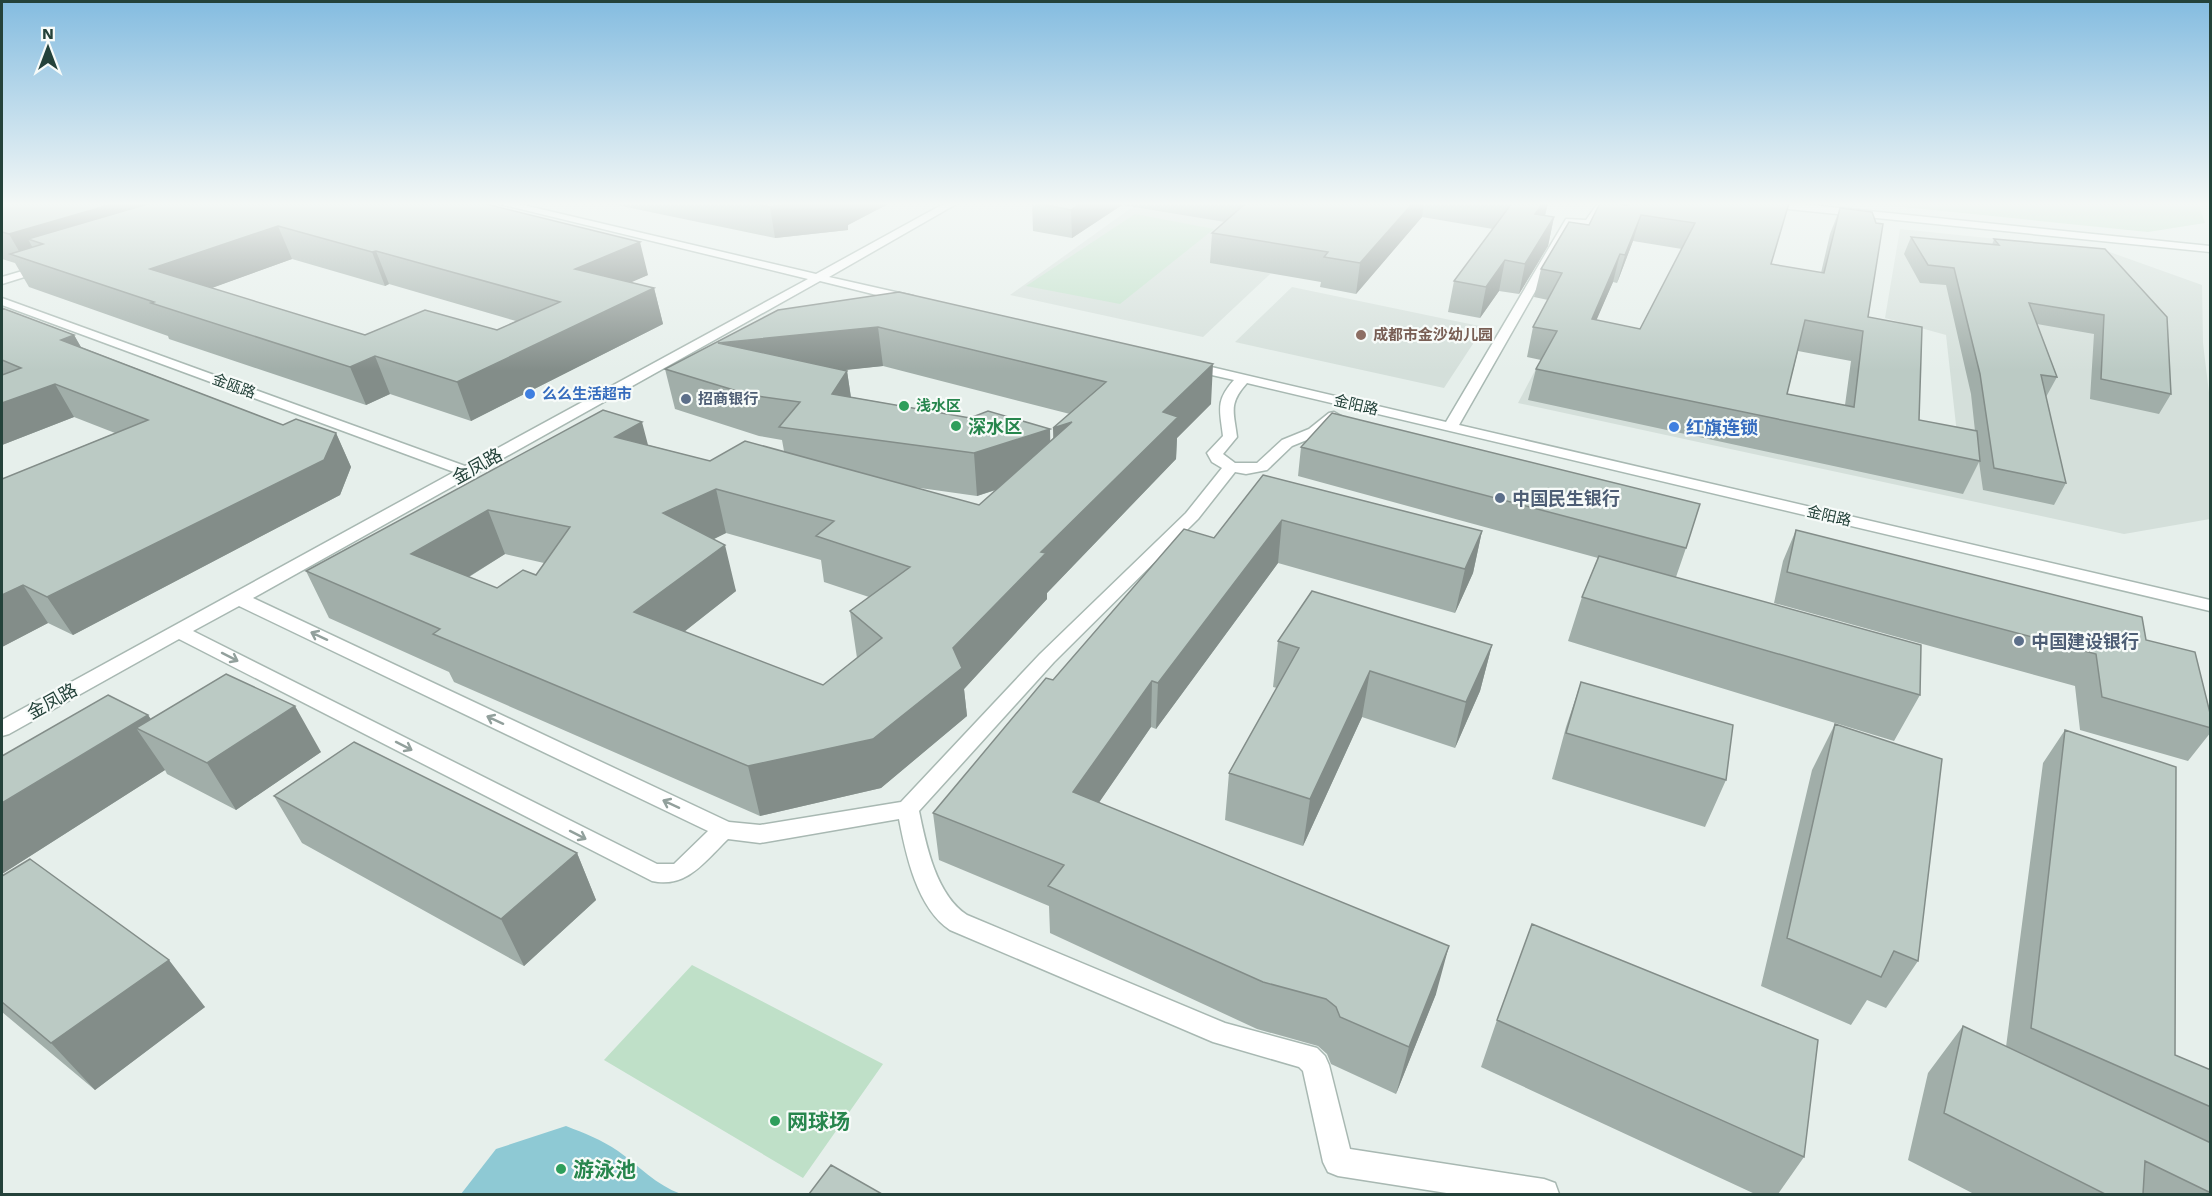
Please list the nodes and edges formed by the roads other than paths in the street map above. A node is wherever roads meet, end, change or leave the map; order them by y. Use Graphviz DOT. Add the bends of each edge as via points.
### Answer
graph roads {
  1 [pos="737,259"];
  2 [pos="853,259"];
  3 [pos="1548,259"];
  4 [pos="57,264"];
  5 [pos="818,278"];
  6 [pos="2,281"];
  7 [pos="2,301"];
  8 [pos="919,302"];
  9 [pos="1178,363"];
  10 [pos="1244,378"];
  11 [pos="1348,403"];
  12 [pos="1450,427"];
  13 [pos="1231,467"];
  14 [pos="467,472"];
  15 [pos="238,598"];
  16 [pos="2211,606"];
  17 [pos="178,631"];
  18 [pos="2,729"];
  19 [pos="908,809"];
  20 [pos="724,829"];
  21 [pos="1544,1194"];
  1 -- 5 [label="street"];
  2 -- 5 [label="street, 金凤路"];
  3 -- 12 [label="street"];
  4 -- 6 [label="street"];
  5 -- 8 [label="street"];
  5 -- 14 [label="street, 金凤路"];
  7 -- 14 [label="street, 金瓯路"];
  9 -- 10 [label="street, 金阳路"];
  10 -- 11 [label="street, 金阳路"];
  10 -- 13 [label="street" via="1227,399 1230,437 1215,453 1217,459"];
  11 -- 12 [label="street, 金阳路"];
  11 -- 13 [label="street" via="1323,427 1287,443 1262,466"];
  12 -- 16 [label="street, 金阳路"];
  13 -- 19 [label="street" via="1178,531 1047,658"];
  14 -- 15 [label="street, 金凤路"];
  15 -- 17 [label="street, 金凤路"];
  20 -- 15 [label="street, one-way"];
  17 -- 18 [label="street, 金凤路"];
  17 -- 20 [label="street, one-way" via="652,872 682,870"];
  19 -- 20 [label="street" via="760,834"];
  19 -- 21 [label="street" via="931,886 943,910 954,920 1222,1034 1307,1057 1315,1065 1338,1162"];
}
